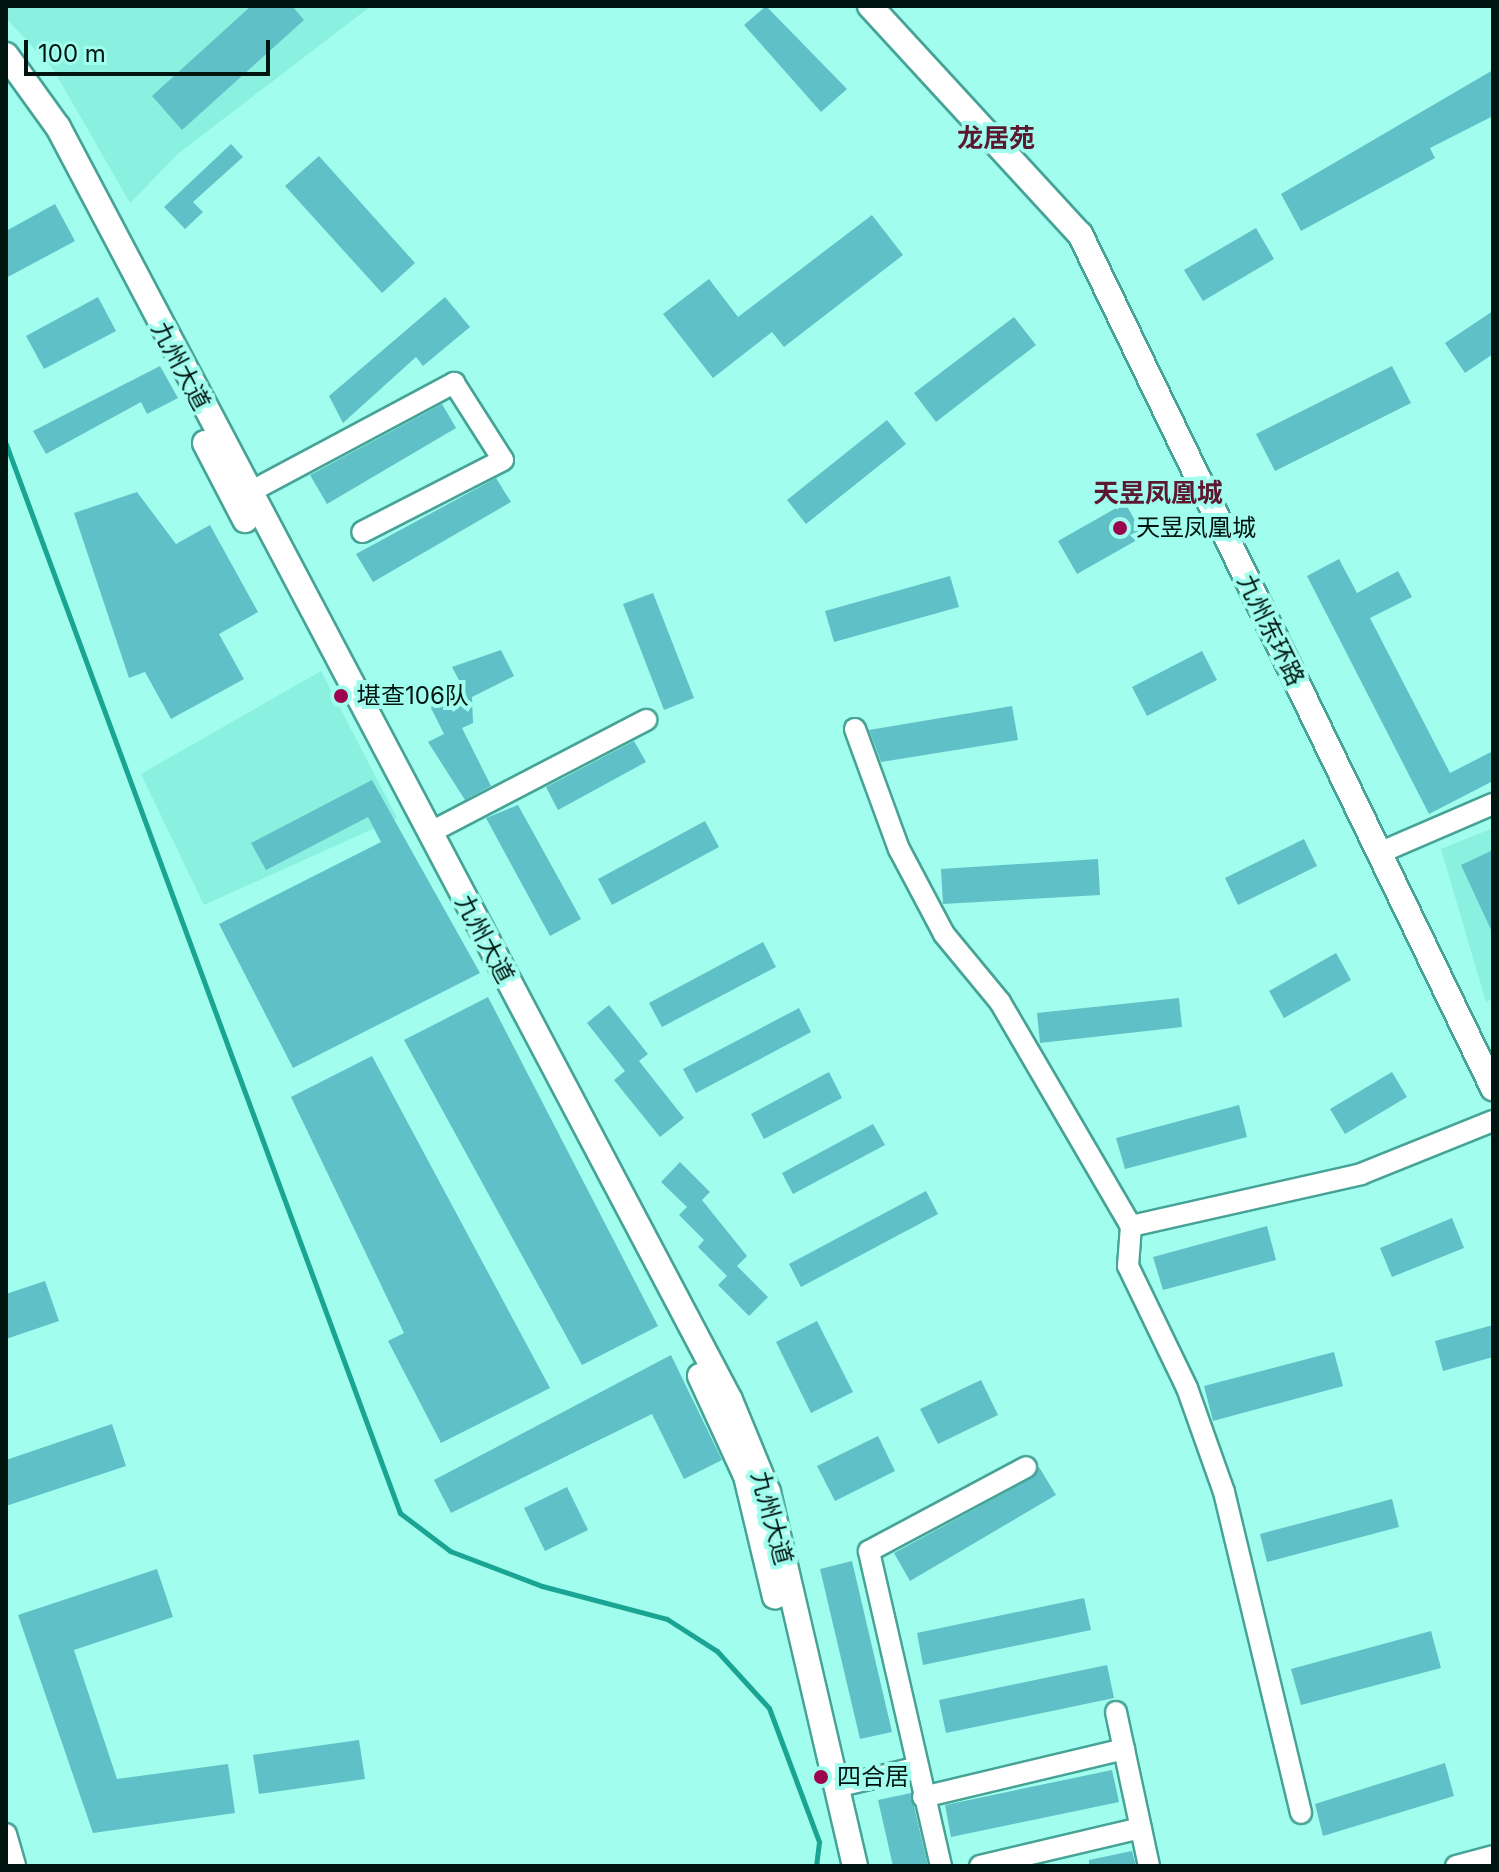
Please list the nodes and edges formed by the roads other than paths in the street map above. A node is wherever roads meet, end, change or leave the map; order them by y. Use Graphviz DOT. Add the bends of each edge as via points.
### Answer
graph roads {
  1 [pos="870,6"];
  2 [pos="6,55"];
  3 [pos="6,76"];
  4 [pos="248,493"];
  5 [pos="362,532"];
  6 [pos="646,720"];
  7 [pos="855,729"];
  8 [pos="1493,804"];
  9 [pos="429,833"];
  10 [pos="1379,853"];
  11 [pos="1493,1088"];
  12 [pos="1493,1121"];
  13 [pos="1131,1226"];
  14 [pos="1026,1467"];
  15 [pos="1116,1712"];
  16 [pos="1124,1749"];
  17 [pos="915,1768"];
  18 [pos="836,1787"];
  19 [pos="923,1797"];
  20 [pos="1301,1813"];
  21 [pos="1141,1828"];
  22 [pos="6,1834"];
  23 [pos="1493,1856"];
  24 [pos="15,1866"];
  25 [pos="838,1866"];
  26 [pos="855,1866"];
  27 [pos="941,1866"];
  28 [pos="980,1866"];
  29 [pos="1149,1866"];
  30 [pos="1456,1866"];
  1 -- 10 [label="main road, 九州东环路" via="1080,234"];
  2 -- 4 [label="main road, 九州大道" via="58,127"];
  3 -- 25 [label="main road" via="28,103 165,352 221,479 540,1064 734,1449"];
  4 -- 5 [label="street" via="454,383 503,460"];
  4 -- 9 [label="main road, 九州大道"];
  6 -- 9 [label="street"];
  7 -- 13 [label="street" via="899,849 944,934 1000,1002"];
  8 -- 10 [label="street"];
  9 -- 18 [label="main road, 九州大道" via="758,1462"];
  10 -- 11 [label="main road, 九州东环路"];
  12 -- 13 [label="street" via="1361,1174"];
  13 -- 20 [label="street" via="1128,1266 1187,1388 1224,1492"];
  14 -- 17 [label="street" via="869,1551"];
  15 -- 16 [label="street"];
  16 -- 19 [label="street"];
  16 -- 21 [label="street"];
  17 -- 18 [label="street"];
  17 -- 19 [label="street"];
  18 -- 26 [label="main road, 九州大道"];
  19 -- 27 [label="street"];
  21 -- 28 [label="street"];
  21 -- 29 [label="street"];
  22 -- 24 [label="street"];
  23 -- 30 [label="street"];
}
